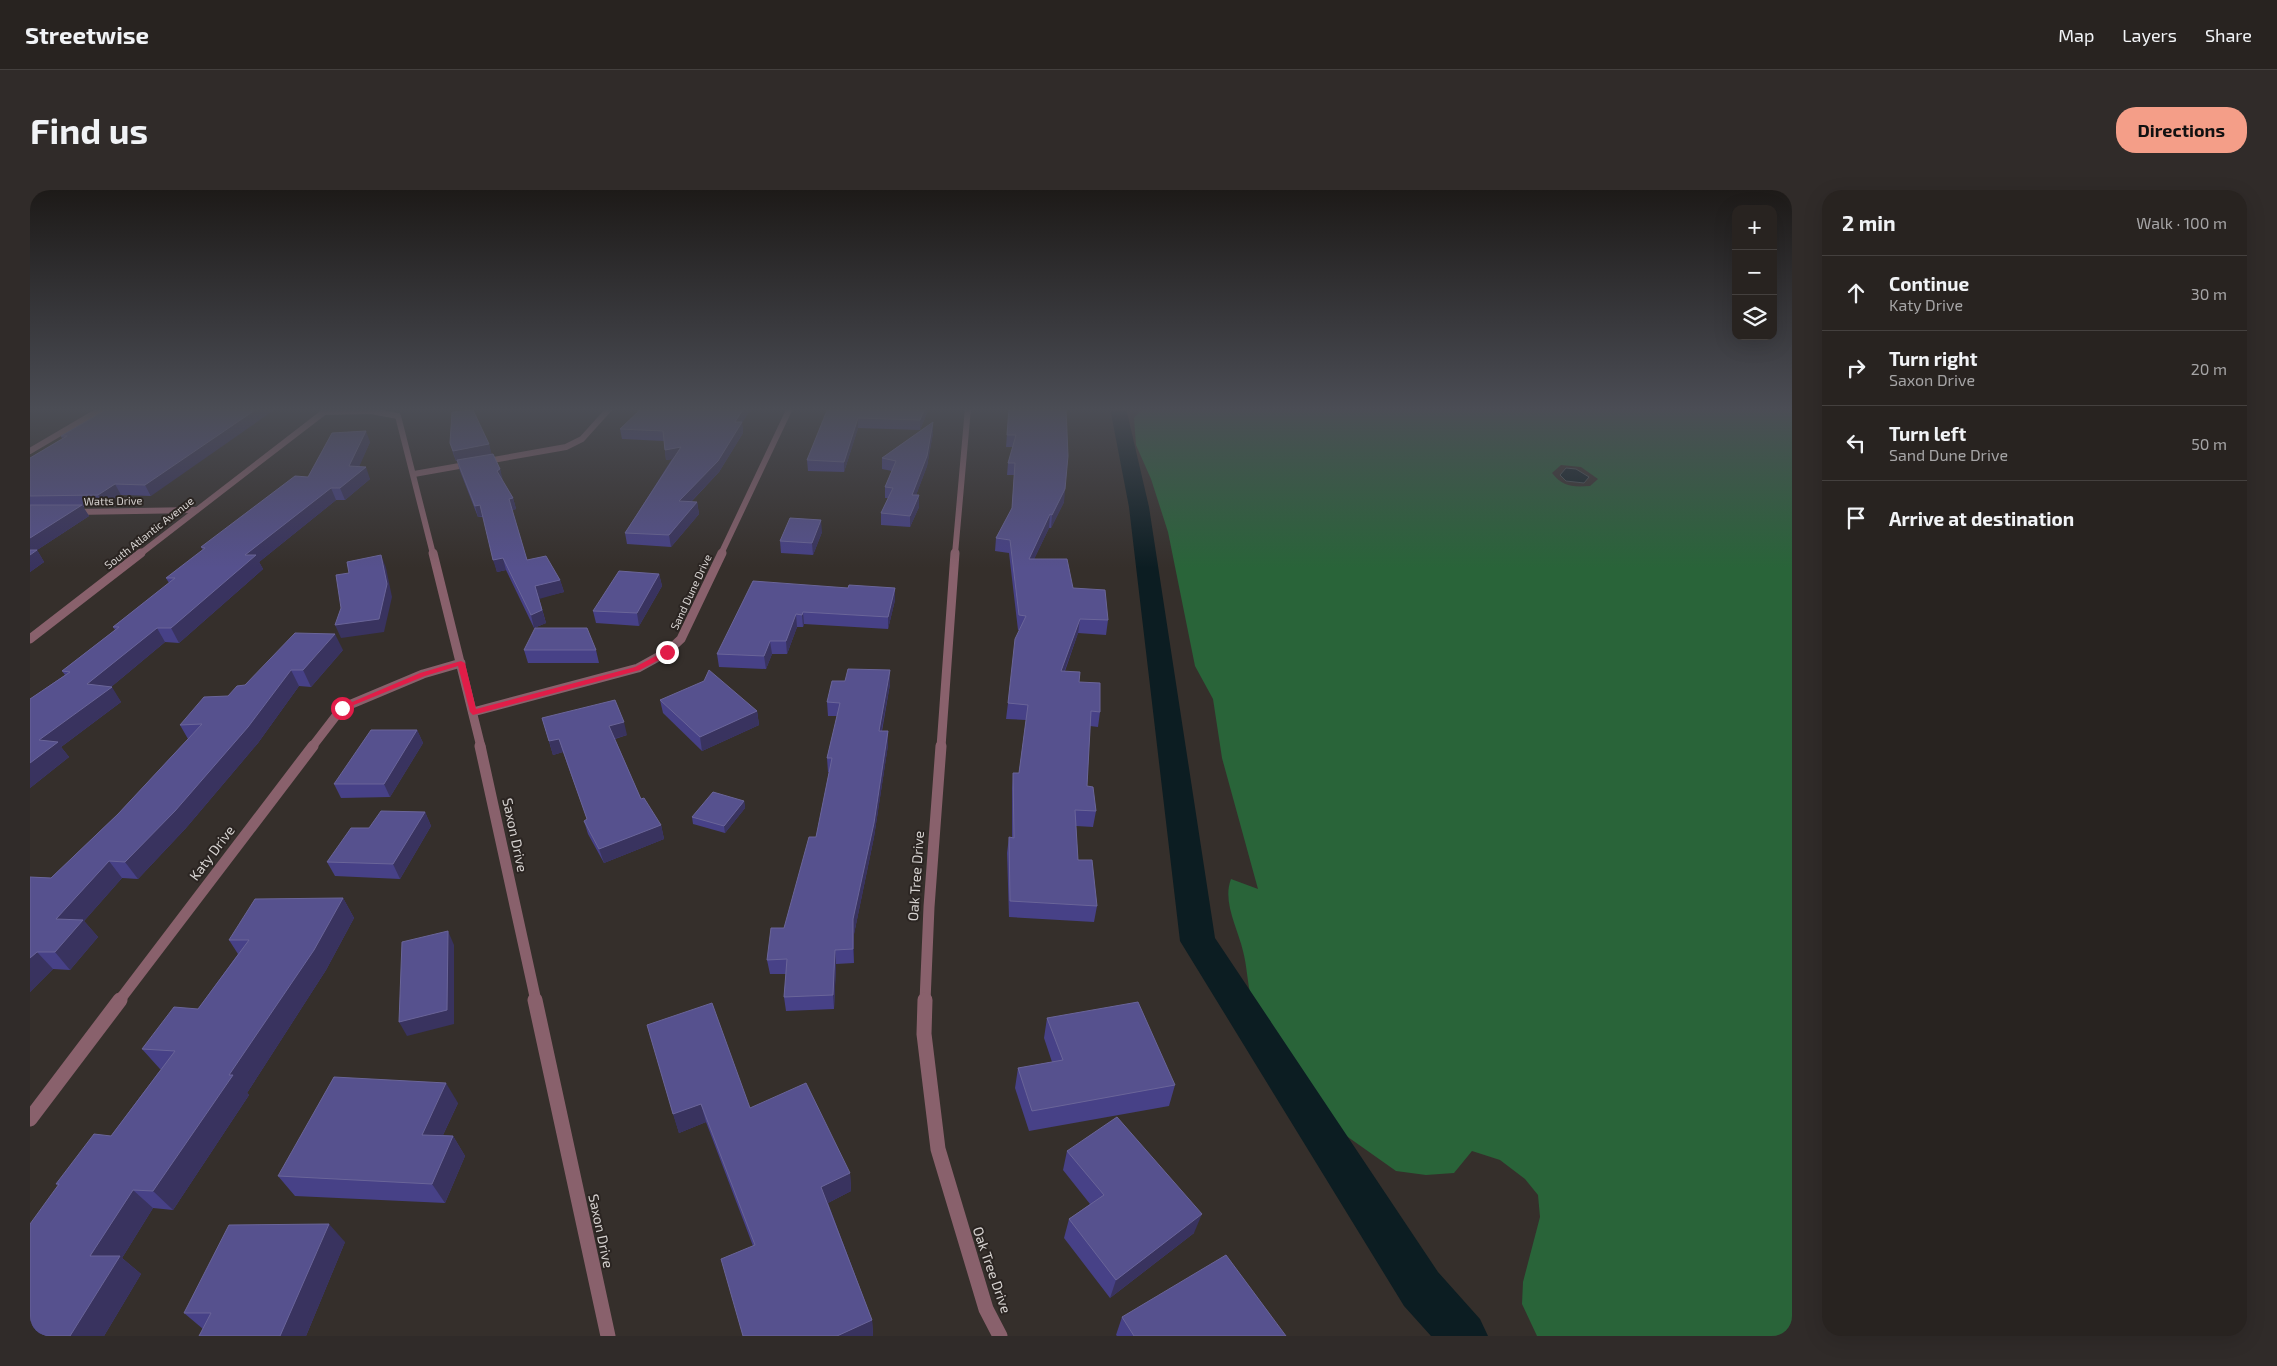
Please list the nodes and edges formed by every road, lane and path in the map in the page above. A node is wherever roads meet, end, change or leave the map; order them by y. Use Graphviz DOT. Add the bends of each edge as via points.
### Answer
graph roads {
  1 [pos="260,461"];
  2 [pos="411,461"];
  3 [pos="484,461"];
  4 [pos="765,461"];
  5 [pos="963,461"];
  6 [pos="414,474"];
  7 [pos="196,510"];
  8 [pos="69,512"];
  9 [pos="30,639"];
  10 [pos="461,663"];
  11 [pos="473,712"];
  12 [pos="30,1119"];
  13 [pos="608,1336"];
  14 [pos="1000,1336"];
  1 -- 7 [label="street, South Atlantic Avenue"];
  2 -- 6 [label="street, Saxon Drive"];
  3 -- 6 [label="street"];
  4 -- 11 [label="street, Sand Dune Drive" via="681,639 667,652 638,668"];
  5 -- 14 [label="street, Oak Tree Drive" via="929,907 924,1034 938,1149 986,1308"];
  6 -- 10 [label="street, Saxon Drive"];
  7 -- 8 [label="street, Watts Drive"];
  7 -- 9 [label="street, South Atlantic Avenue"];
  10 -- 11 [label="street, Saxon Drive"];
  10 -- 12 [label="street, Katy Drive" via="423,674 342,708"];
  11 -- 13 [label="street, Saxon Drive"];
}
